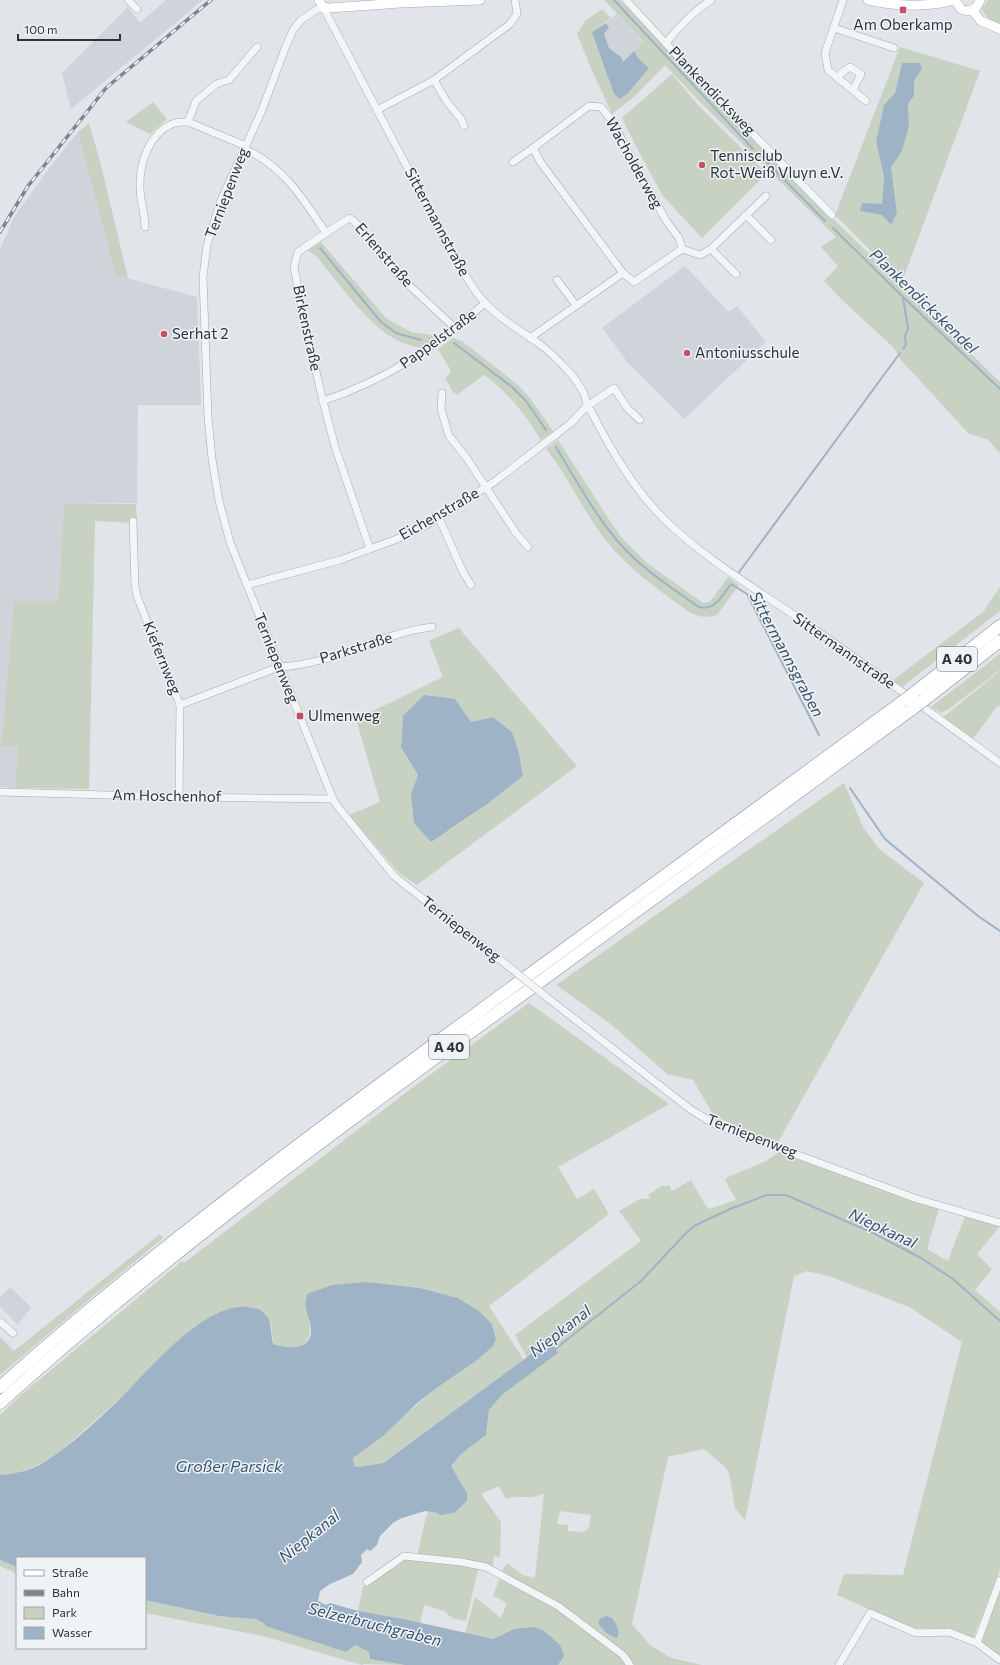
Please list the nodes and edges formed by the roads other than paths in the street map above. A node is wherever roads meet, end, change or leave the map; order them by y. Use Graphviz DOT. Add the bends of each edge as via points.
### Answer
graph roads {
  1 [pos="128,0"];
  2 [pos="480,0"];
  3 [pos="515,0"];
  4 [pos="626,0"];
  5 [pos="711,0"];
  6 [pos="844,0"];
  7 [pos="868,0"];
  8 [pos="954,0"];
  9 [pos="980,0"];
  10 [pos="321,3"];
  11 [pos="137,9"];
  12 [pos="972,10"];
  13 [pos="834,28"];
  14 [pos="1000,29"];
  15 [pos="666,43"];
  16 [pos="257,47"];
  17 [pos="894,48"];
  18 [pos="838,79"];
  19 [pos="434,80"];
  20 [pos="853,90"];
  21 [pos="866,100"];
  22 [pos="377,110"];
  23 [pos="188,122"];
  24 [pos="464,126"];
  25 [pos="245,148"];
  26 [pos="533,148"];
  27 [pos="513,162"];
  28 [pos="766,196"];
  29 [pos="832,215"];
  30 [pos="746,216"];
  31 [pos="146,227"];
  32 [pos="326,233"];
  33 [pos="771,240"];
  34 [pos="682,249"];
  35 [pos="711,249"];
  36 [pos="623,273"];
  37 [pos="736,274"];
  38 [pos="557,280"];
  39 [pos="485,304"];
  40 [pos="576,305"];
  41 [pos="456,329"];
  42 [pos="530,338"];
  43 [pos="442,393"];
  44 [pos="323,401"];
  45 [pos="586,407"];
  46 [pos="640,420"];
  47 [pos="485,488"];
  48 [pos="439,518"];
  49 [pos="133,521"];
  50 [pos="528,547"];
  51 [pos="370,549"];
  52 [pos="247,585"];
  53 [pos="471,585"];
  54 [pos="1000,626"];
  55 [pos="432,627"];
  56 [pos="1000,641"];
  57 [pos="280,667"];
  58 [pos="180,704"];
  59 [pos="907,706"];
  60 [pos="1000,763"];
  61 [pos="0,792"];
  62 [pos="179,797"];
  63 [pos="333,799"];
  64 [pos="1000,1223"];
  65 [pos="0,1322"];
  66 [pos="13,1333"];
  67 [pos="0,1387"];
  68 [pos="0,1403"];
  69 [pos="1000,1580"];
  70 [pos="367,1582"];
  71 [pos="977,1643"];
  72 [pos="1000,1660"];
  73 [pos="630,1665"];
  74 [pos="839,1665"];
  1 -- 11 [label="street"];
  2 -- 10 [label="street" via="329,8"];
  3 -- 19 [label="street" via="517,14 510,24"];
  4 -- 15 [label="street, Plankendicksweg"];
  5 -- 15 [label="street" via="691,15"];
  6 -- 13 [label="street"];
  7 -- 8 [label="street" via="904,5"];
  8 -- 12 [label="street" via="964,11"];
  9 -- 12 [label="street"];
  10 -- 22 [label="street, Sittermannstraße"];
  10 -- 25 [label="street, Terniepenweg" via="293,30"];
  12 -- 14 [label="street" via="982,21"];
  13 -- 17 [label="street"];
  13 -- 18 [label="street" via="825,53 828,70"];
  15 -- 29 [label="street, Plankendicksweg"];
  16 -- 23 [label="street" via="229,80 216,84 196,101"];
  18 -- 20 [label="street"];
  18 -- 20 [label="street" via="841,73 850,67 861,74"];
  19 -- 22 [label="street"];
  19 -- 24 [label="street"];
  20 -- 21 [label="street"];
  22 -- 39 [label="street, Sittermannstraße" via="458,264"];
  23 -- 25 [label="street"];
  23 -- 31 [label="street" via="176,123 165,129 156,137 145,154 141,167 140,187"];
  25 -- 32 [label="street" via="290,181"];
  25 -- 52 [label="street, Terniepenweg" via="220,203 207,245 203,278 204,343 212,459 230,542"];
  26 -- 27 [label="street, Wacholderweg"];
  26 -- 34 [label="street, Wacholderweg" via="589,106 601,106 613,122 667,222 679,238"];
  26 -- 36 [label="street" via="541,163"];
  28 -- 30 [label="street"];
  30 -- 33 [label="street"];
  30 -- 35 [label="street"];
  32 -- 41 [label="street, Erlenstraße" via="349,218 354,221 396,273"];
  32 -- 44 [label="street, Birkenstraße" via="298,252 294,267"];
  34 -- 35 [label="street" via="700,254"];
  34 -- 36 [label="street" via="634,282"];
  35 -- 37 [label="street"];
  36 -- 40 [label="street"];
  38 -- 40 [label="street"];
  39 -- 41 [label="street, Pappelstraße"];
  39 -- 42 [label="street, Sittermannstraße"];
  40 -- 42 [label="street"];
  41 -- 44 [label="street, Pappelstraße" via="410,362 374,381"];
  42 -- 45 [label="street, Sittermannstraße" via="558,361 576,382 585,396"];
  43 -- 47 [label="street" via="441,409 450,436"];
  44 -- 51 [label="street, Birkenstraße" via="335,447"];
  45 -- 46 [label="street" via="614,388 628,409"];
  45 -- 47 [label="street, Eichenstraße" via="565,428"];
  45 -- 60 [label="street, Sittermannstraße" via="591,411 613,452 635,485 655,509 697,547"];
  47 -- 48 [label="street, Eichenstraße"];
  47 -- 50 [label="street"];
  48 -- 51 [label="street, Eichenstraße" via="405,536"];
  48 -- 53 [label="street"];
  49 -- 58 [label="street, Kiefernweg" via="137,596"];
  51 -- 52 [label="street, Eichenstraße" via="340,560"];
  52 -- 57 [label="street, Terniepenweg"];
  54 -- 59 [label="highway, A 40, bridge" via="914,693"];
  55 -- 57 [label="street, Parkstraße" via="414,629 350,652 292,667"];
  56 -- 59 [label="highway, A 40, bridge" via="924,700"];
  57 -- 58 [label="street"];
  57 -- 63 [label="street, Terniepenweg"];
  58 -- 62 [label="street, Kiefernweg"];
  59 -- 67 [label="highway, A 40" via="284,1156 160,1251"];
  59 -- 68 [label="highway, A 40" via="736,840 411,1075 248,1198 131,1291"];
  61 -- 62 [label="street, Am Hoschenhof"];
  62 -- 63 [label="street, Am Hoschenhof"];
  63 -- 64 [label="street, Terniepenweg, bridge" via="394,876 690,1109 714,1124 917,1199"];
  65 -- 66 [label="street"];
  69 -- 71 [label="street"];
  70 -- 73 [label="street" via="404,1556 486,1567 558,1606 623,1655"];
  71 -- 72 [label="street"];
  71 -- 74 [label="street" via="949,1632 916,1633 870,1613"];
}
